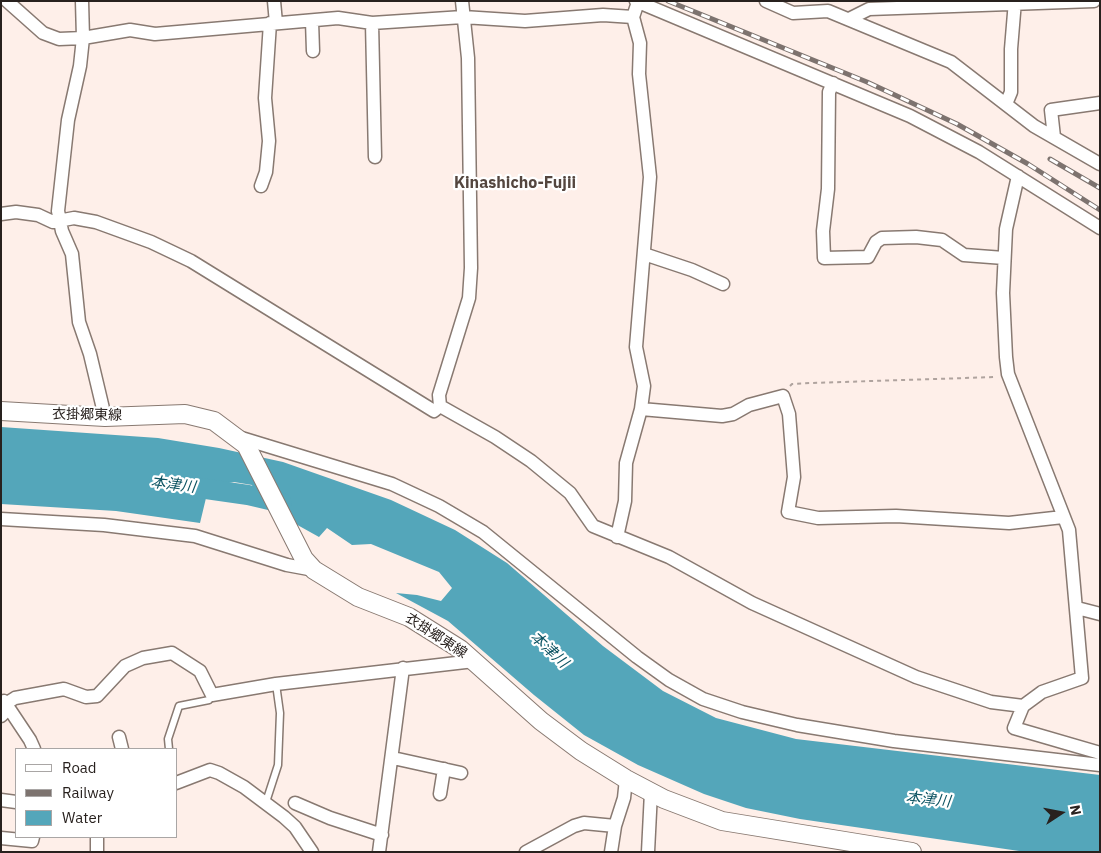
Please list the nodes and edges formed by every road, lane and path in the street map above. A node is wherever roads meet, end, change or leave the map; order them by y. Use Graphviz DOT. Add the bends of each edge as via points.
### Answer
graph roads {
  1 [pos="7,1"];
  2 [pos="82,1"];
  3 [pos="274,1"];
  4 [pos="462,1"];
  5 [pos="766,1"];
  6 [pos="1094,1"];
  7 [pos="637,2"];
  8 [pos="1015,2"];
  9 [pos="828,6"];
  10 [pos="463,17"];
  11 [pos="633,17"];
  12 [pos="850,20"];
  13 [pos="312,21"];
  14 [pos="273,23"];
  15 [pos="372,23"];
  16 [pos="83,38"];
  17 [pos="313,51"];
  18 [pos="833,83"];
  19 [pos="1100,103"];
  20 [pos="1006,104"];
  21 [pos="1054,137"];
  22 [pos="375,157"];
  23 [pos="1100,164"];
  24 [pos="1018,176"];
  25 [pos="261,186"];
  26 [pos="1,214"];
  27 [pos="60,222"];
  28 [pos="1100,228"];
  29 [pos="644,254"];
  30 [pos="1004,258"];
  31 [pos="723,284"];
  32 [pos="1008,374"];
  33 [pos="783,396"];
  34 [pos="440,406"];
  35 [pos="641,409"];
  36 [pos="1,411"];
  37 [pos="105,417"];
  38 [pos="242,441"];
  39 [pos="1063,517"];
  40 [pos="1,519"];
  41 [pos="617,537"];
  42 [pos="309,565"];
  43 [pos="1077,608"];
  44 [pos="1100,614"];
  45 [pos="474,661"];
  46 [pos="403,668"];
  47 [pos="276,684"];
  48 [pos="212,695"];
  49 [pos="4,701"];
  50 [pos="1023,706"];
  51 [pos="1,716"];
  52 [pos="33,748"];
  53 [pos="169,748"];
  54 [pos="1100,753"];
  55 [pos="393,758"];
  56 [pos="1100,765"];
  57 [pos="444,769"];
  58 [pos="460,773"];
  59 [pos="626,779"];
  60 [pos="178,783"];
  61 [pos="651,792"];
  62 [pos="440,794"];
  63 [pos="1,800"];
  64 [pos="15,802"];
  65 [pos="266,802"];
  66 [pos="295,803"];
  67 [pos="615,826"];
  68 [pos="382,835"];
  69 [pos="1,838"];
  70 [pos="33,838"];
  71 [pos="97,838"];
  72 [pos="97,852"];
  73 [pos="312,852"];
  74 [pos="379,852"];
  75 [pos="526,852"];
  76 [pos="611,852"];
  77 [pos="648,852"];
  78 [pos="912,852"];
  1 -- 16 [label="street" via="43,33 59,39"];
  2 -- 16 [label="street"];
  3 -- 14 [label="street"];
  4 -- 10 [label="street"];
  5 -- 9 [label="street" via="793,12"];
  6 -- 8 [label="street"];
  7 -- 11 [label="street"];
  7 -- 18 [label="street"];
  8 -- 12 [label="street" via="869,9"];
  8 -- 20 [label="street" via="1011,92"];
  9 -- 12 [label="street"];
  10 -- 11 [label="street" via="525,21 603,15"];
  10 -- 15 [label="street"];
  10 -- 34 [label="street" via="468,58 471,268 468,298 439,394"];
  11 -- 29 [label="street" via="640,43 639,74 650,177"];
  12 -- 20 [label="street" via="951,62"];
  13 -- 14 [label="street"];
  13 -- 15 [label="street" via="338,18"];
  13 -- 17 [label="street"];
  14 -- 16 [label="street" via="155,34 130,30"];
  14 -- 25 [label="street" via="265,98 269,141"];
  15 -- 22 [label="street"];
  16 -- 27 [label="street" via="58,199"];
  18 -- 24 [label="street" via="910,116"];
  18 -- 30 [label="street" via="829,92 829,179 823,231 824,258 868,257 882,238 916,237 942,240 964,255"];
  19 -- 21 [label="street" via="1051,110"];
  20 -- 21 [label="street"];
  21 -- 23 [label="street"];
  24 -- 28 [label="street"];
  24 -- 30 [label="street" via="1006,229"];
  26 -- 27 [label="street" via="16,212"];
  27 -- 34 [label="street" via="74,218 96,222 191,261 434,411"];
  27 -- 37 [label="street" via="72,254 79,322"];
  29 -- 31 [label="street"];
  29 -- 35 [label="street" via="636,347 644,386"];
  30 -- 32 [label="street"];
  32 -- 33 [label="path" via="1000,377 792,384"];
  32 -- 39 [label="street"];
  33 -- 35 [label="street" via="722,416"];
  33 -- 39 [label="street" via="789,414 794,477 788,512 818,518 896,516 1009,523"];
  34 -- 41 [label="street" via="530,461 570,493 593,526"];
  35 -- 41 [label="street" via="626,463 624,501"];
  36 -- 37 [label="main road, 衣掛郷東線"];
  37 -- 38 [label="main road, 衣掛郷東線" via="185,414 214,421"];
  38 -- 42 [label="main road, 衣掛郷東線"];
  38 -- 56 [label="street" via="392,484 439,506 483,532 637,657 703,699 797,726"];
  39 -- 43 [label="street" via="1069,530"];
  40 -- 42 [label="street" via="104,524 194,536 287,565"];
  41 -- 50 [label="street" via="670,557 752,603 916,677 991,702"];
  42 -- 45 [label="main road, 衣掛郷東線" via="358,597 410,617"];
  43 -- 44 [label="street"];
  43 -- 50 [label="street" via="1082,678 1042,692"];
  45 -- 46 [label="street"];
  45 -- 59 [label="main road, 衣掛郷東線" via="541,721"];
  46 -- 47 [label="street"];
  46 -- 55 [label="street"];
  47 -- 48 [label="street"];
  47 -- 65 [label="lane" via="280,713 278,765"];
  48 -- 49 [label="street" via="200,671 172,653 143,658 125,666 97,696 86,698 64,689"];
  48 -- 53 [label="lane" via="208,700 179,706 168,739"];
  49 -- 51 [label="street" via="6,710"];
  49 -- 52 [label="street"];
  50 -- 54 [label="street" via="1014,728"];
  55 -- 57 [label="street"];
  55 -- 68 [label="street"];
  57 -- 58 [label="street"];
  57 -- 62 [label="street"];
  59 -- 61 [label="main road, 衣掛郷東線"];
  59 -- 67 [label="street"];
  60 -- 65 [label="street" via="210,770"];
  61 -- 77 [label="street"];
  61 -- 78 [label="main road, 衣掛郷東線" via="722,821"];
  63 -- 64 [label="street"];
  65 -- 73 [label="street" via="295,827"];
  66 -- 68 [label="street"];
  67 -- 75 [label="street" via="584,822"];
  67 -- 76 [label="street"];
  68 -- 74 [label="street"];
  69 -- 70 [label="street" via="32,841"];
  71 -- 72 [label="street"];
}
